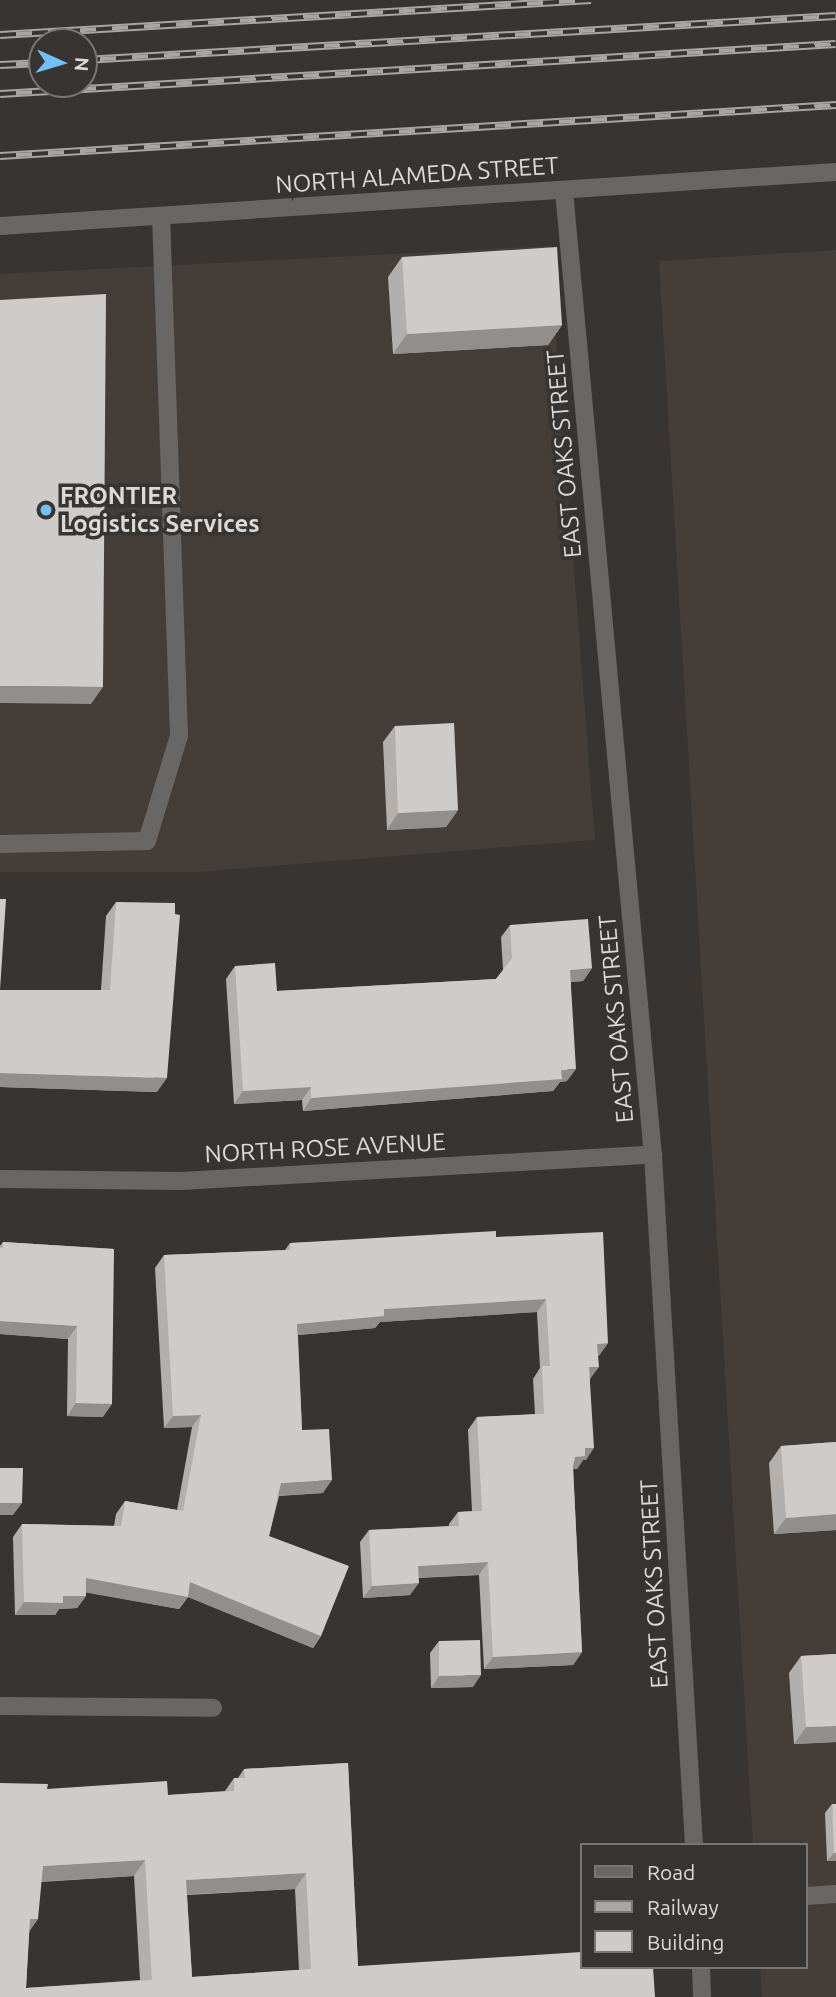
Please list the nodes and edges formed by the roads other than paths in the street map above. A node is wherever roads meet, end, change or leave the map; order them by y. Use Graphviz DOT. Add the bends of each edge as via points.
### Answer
graph roads {
  1 [pos="836,172"];
  2 [pos="564,191"];
  3 [pos="162,216"];
  4 [pos="0,226"];
  5 [pos="0,844"];
  6 [pos="653,1155"];
  7 [pos="0,1179"];
  8 [pos="0,1706"];
  9 [pos="213,1708"];
  10 [pos="694,1843"];
  11 [pos="836,1894"];
  12 [pos="808,1896"];
  13 [pos="701,1969"];
  14 [pos="702,1997"];
  1 -- 2 [label="street, NORTH ALAMEDA STREET"];
  2 -- 3 [label="street, NORTH ALAMEDA STREET"];
  2 -- 6 [label="street, EAST OAKS STREET"];
  3 -- 4 [label="street, NORTH ALAMEDA STREET"];
  3 -- 5 [label="street" via="179,736 146,841"];
  6 -- 7 [label="street, NORTH ROSE AVENUE" via="181,1181"];
  6 -- 10 [label="street, EAST OAKS STREET"];
  8 -- 9 [label="street"];
  11 -- 12 [label="street"];
  13 -- 14 [label="street"];
}
